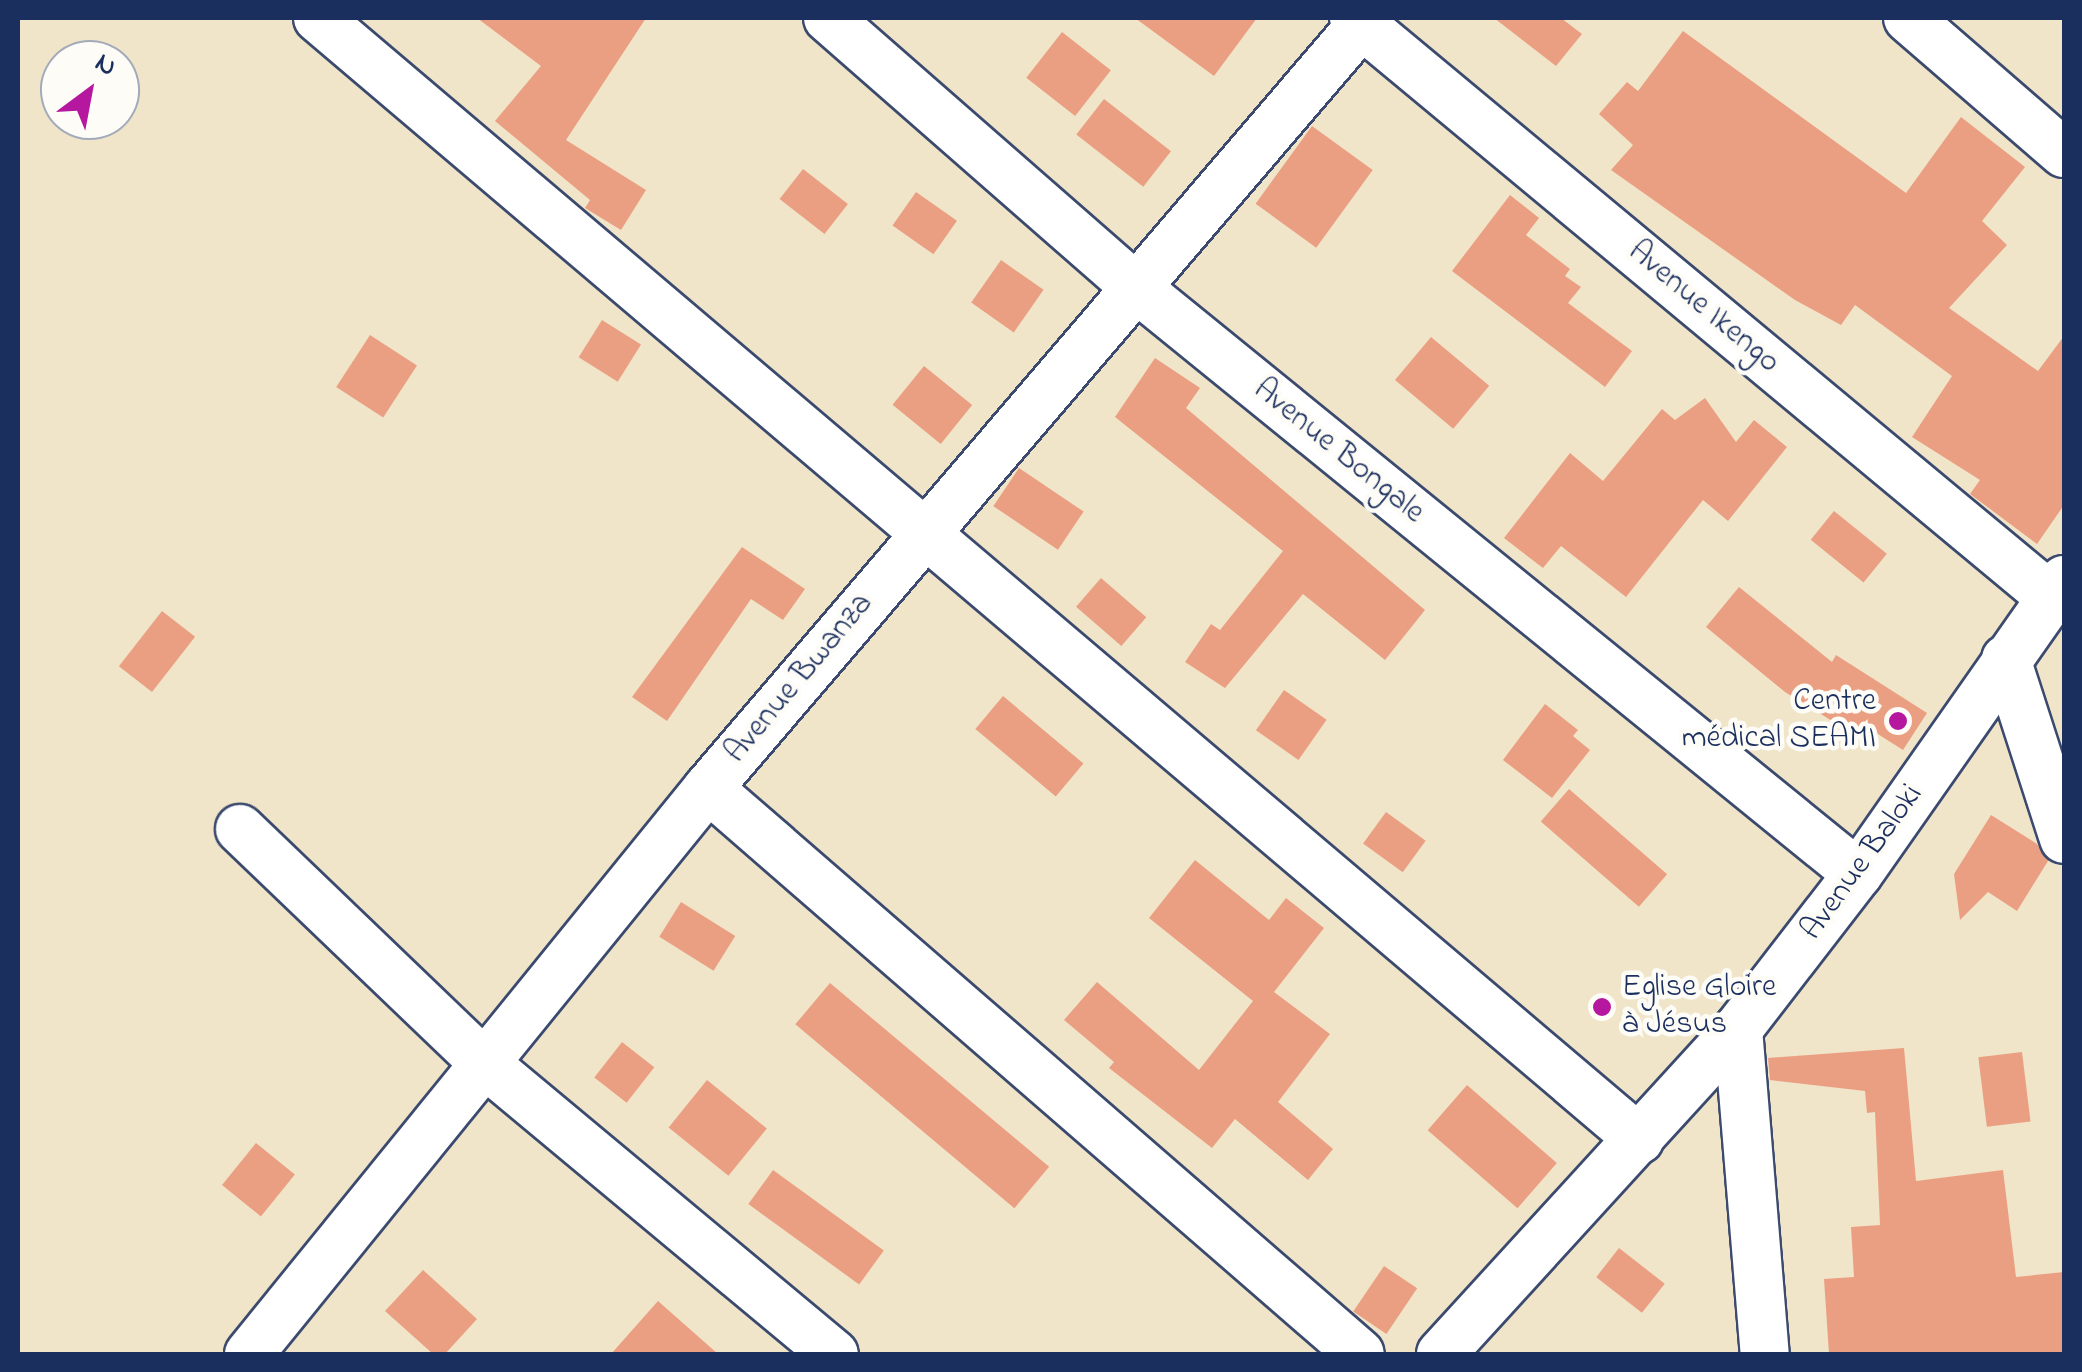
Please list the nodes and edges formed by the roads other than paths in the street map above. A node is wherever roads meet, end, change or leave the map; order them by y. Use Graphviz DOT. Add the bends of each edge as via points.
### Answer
graph roads {
  1 [pos="318,18"];
  2 [pos="828,18"];
  3 [pos="1908,18"];
  4 [pos="1361,20"];
  5 [pos="2064,153"];
  6 [pos="1133,285"];
  7 [pos="926,531"];
  8 [pos="2058,589"];
  9 [pos="2006,659"];
  10 [pos="708,788"];
  11 [pos="240,829"];
  12 [pos="2064,840"];
  13 [pos="1858,874"];
  14 [pos="1738,1028"];
  15 [pos="482,1061"];
  16 [pos="1639,1139"];
  17 [pos="273,1346"];
  18 [pos="834,1354"];
  19 [pos="1360,1354"];
  20 [pos="1441,1354"];
  21 [pos="1765,1354"];
  1 -- 7 [label="street"];
  2 -- 6 [label="street, Avenue Bongale"];
  3 -- 5 [label="street"];
  4 -- 6 [label="street, Avenue Bwanza"];
  4 -- 8 [label="street, Avenue Ikengo"];
  6 -- 7 [label="street, Avenue Bwanza"];
  6 -- 13 [label="street, Avenue Bongale"];
  7 -- 10 [label="street, Avenue Bwanza"];
  7 -- 16 [label="street"];
  8 -- 9 [label="street, Avenue Baloki"];
  9 -- 12 [label="street"];
  9 -- 13 [label="street, Avenue Baloki"];
  10 -- 15 [label="street, Avenue Bwanza"];
  10 -- 19 [label="street"];
  11 -- 15 [label="street"];
  13 -- 14 [label="street, Avenue Baloki"];
  14 -- 16 [label="street, Avenue Baloki"];
  14 -- 21 [label="street"];
  15 -- 17 [label="street, Avenue Bwanza"];
  15 -- 18 [label="street"];
  16 -- 20 [label="street, Avenue Baloki"];
}
